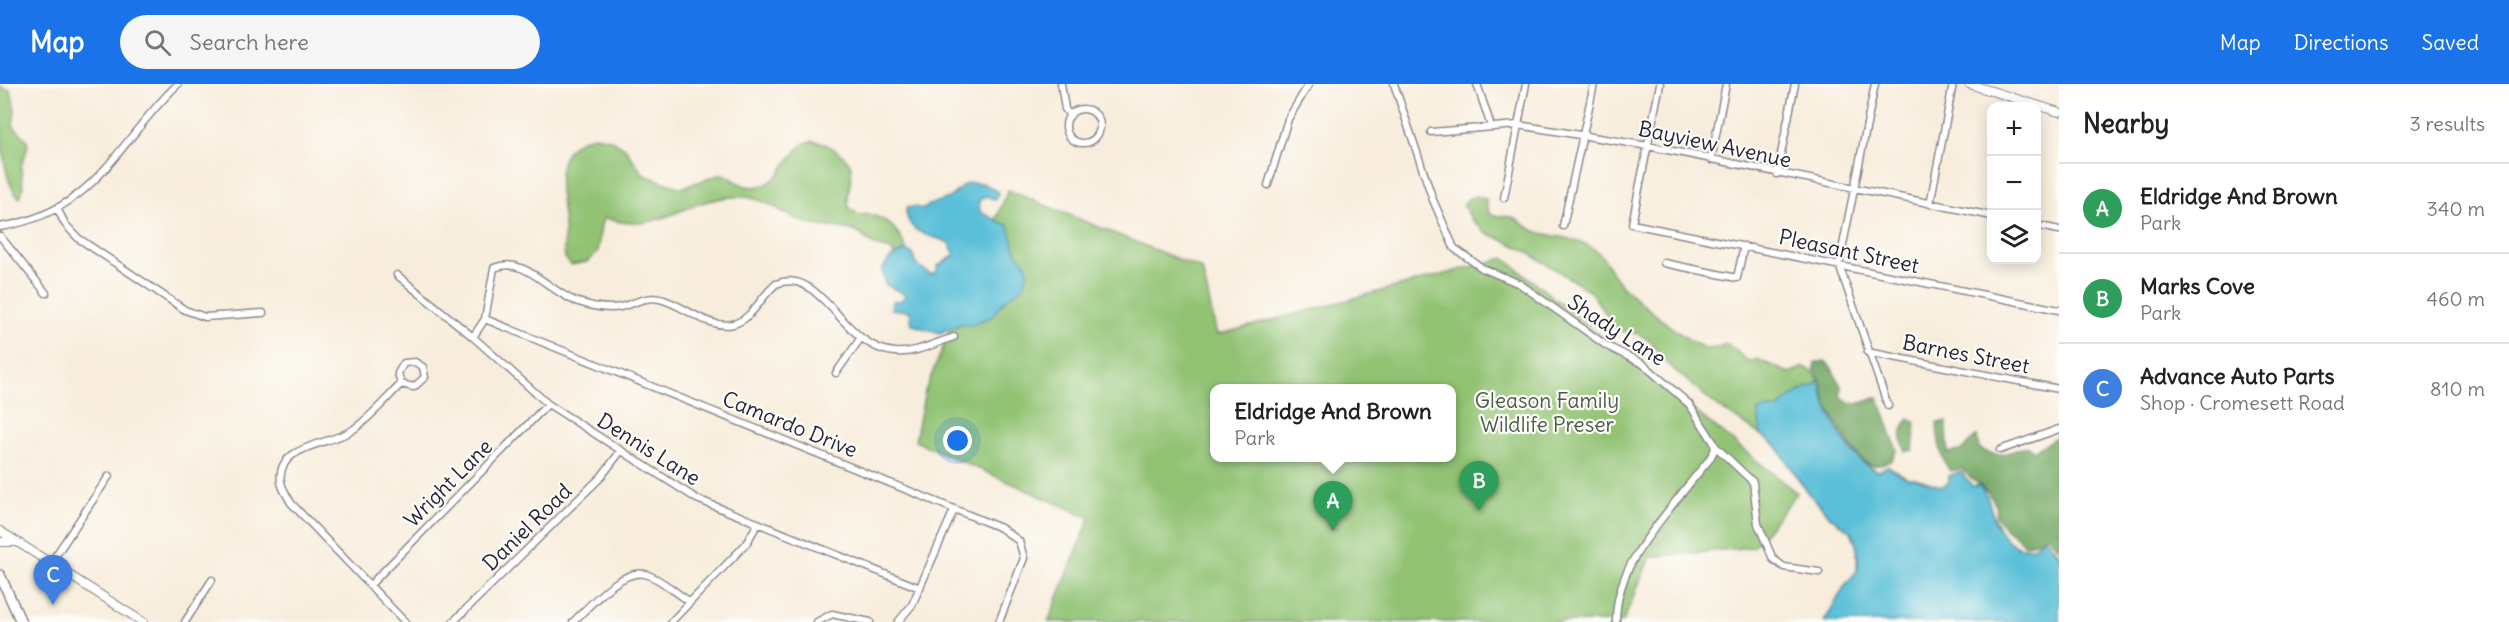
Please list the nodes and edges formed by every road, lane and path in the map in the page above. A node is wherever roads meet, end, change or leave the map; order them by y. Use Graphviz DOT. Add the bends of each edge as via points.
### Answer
graph roads {
  1 [pos="178,84"];
  2 [pos="1061,84"];
  3 [pos="1309,84"];
  4 [pos="1394,84"];
  5 [pos="1477,84"];
  6 [pos="1526,84"];
  7 [pos="1594,84"];
  8 [pos="1660,84"];
  9 [pos="1726,84"];
  10 [pos="1795,84"];
  11 [pos="1875,84"];
  12 [pos="1953,84"];
  13 [pos="1969,84"];
  14 [pos="2020,102"];
  15 [pos="2041,108"];
  16 [pos="2059,112"];
  17 [pos="1070,116"];
  18 [pos="1518,125"];
  19 [pos="1491,126"];
  20 [pos="1431,132"];
  21 [pos="1583,135"];
  22 [pos="1648,147"];
  23 [pos="1711,160"];
  24 [pos="1777,174"];
  25 [pos="1268,185"];
  26 [pos="1853,189"];
  27 [pos="1504,198"];
  28 [pos="1930,204"];
  29 [pos="57,208"];
  30 [pos="1987,215"];
  31 [pos="0,226"];
  32 [pos="1563,226"];
  33 [pos="2041,226"];
  34 [pos="2059,230"];
  35 [pos="0,236"];
  36 [pos="1744,246"];
  37 [pos="1664,263"];
  38 [pos="1839,265"];
  39 [pos="397,275"];
  40 [pos="46,293"];
  41 [pos="2059,310"];
  42 [pos="262,313"];
  43 [pos="485,319"];
  44 [pos="954,337"];
  45 [pos="473,338"];
  46 [pos="860,339"];
  47 [pos="1867,352"];
  48 [pos="836,373"];
  49 [pos="401,384"];
  50 [pos="2059,389"];
  51 [pos="548,404"];
  52 [pos="1888,405"];
  53 [pos="2059,429"];
  54 [pos="1715,446"];
  55 [pos="2000,450"];
  56 [pos="620,452"];
  57 [pos="109,476"];
  58 [pos="954,510"];
  59 [pos="758,523"];
  60 [pos="0,531"];
  61 [pos="0,542"];
  62 [pos="19,544"];
  63 [pos="50,564"];
  64 [pos="1819,572"];
  65 [pos="0,575"];
  66 [pos="212,579"];
  67 [pos="370,585"];
  68 [pos="920,588"];
  69 [pos="689,602"];
  70 [pos="21,622"];
  71 [pos="143,622"];
  72 [pos="185,622"];
  73 [pos="405,622"];
  74 [pos="453,622"];
  75 [pos="573,622"];
  76 [pos="671,622"];
  77 [pos="818,622"];
  78 [pos="870,622"];
  79 [pos="898,622"];
  80 [pos="999,622"];
  81 [pos="1616,622"];
  1 -- 29 [label="street" via="107,170"];
  2 -- 17 [label="street"];
  3 -- 25 [label="street" via="1288,119"];
  4 -- 54 [label="street, Shady Lane" via="1433,200 1454,248 1482,268 1520,284 1606,346 1643,364 1689,404"];
  5 -- 19 [label="street"];
  6 -- 18 [label="street"];
  7 -- 21 [label="street"];
  8 -- 22 [label="street"];
  9 -- 23 [label="street"];
  10 -- 24 [label="street"];
  11 -- 26 [label="street"];
  12 -- 28 [label="street"];
  13 -- 14 [label="street"];
  15 -- 16 [label="street"];
  17 -- 17 [label="street" via="1066,128 1073,139 1086,143 1097,136 1100,123 1093,112 1081,109"];
  18 -- 19 [label="street, Bayview Avenue"];
  18 -- 21 [label="street, Bayview Avenue"];
  18 -- 27 [label="street"];
  19 -- 20 [label="street, Bayview Avenue"];
  21 -- 22 [label="street, Bayview Avenue"];
  21 -- 32 [label="street"];
  22 -- 23 [label="street, Bayview Avenue"];
  22 -- 36 [label="street, Pleasant Street" via="1632,224"];
  23 -- 24 [label="street, Bayview Avenue"];
  24 -- 26 [label="street, Bayview Avenue"];
  26 -- 28 [label="street, Bayview Avenue"];
  26 -- 38 [label="street"];
  28 -- 30 [label="street, Bayview Avenue"];
  29 -- 31 [label="street"];
  29 -- 42 [label="street" via="78,238 185,310 205,316"];
  33 -- 34 [label="street"];
  35 -- 40 [label="street"];
  36 -- 37 [label="street" via="1737,278"];
  36 -- 38 [label="street, Pleasant Street"];
  38 -- 41 [label="street, Pleasant Street"];
  38 -- 47 [label="street"];
  39 -- 45 [label="street, Dennis Lane"];
  43 -- 45 [label="street"];
  43 -- 46 [label="street" via="494,268 509,263 576,301 619,307 638,300 660,299 723,325 748,316 776,284 797,282 813,290"];
  43 -- 58 [label="street, Camardo Drive"];
  44 -- 46 [label="street" via="902,352 881,349"];
  45 -- 51 [label="street, Dennis Lane"];
  46 -- 48 [label="street"];
  47 -- 50 [label="street, Barnes Street"];
  47 -- 52 [label="street"];
  49 -- 49 [label="street" via="414,387 425,377 420,363 408,361 401,366"];
  49 -- 67 [label="street" via="354,429 296,453 284,465 281,483 291,503"];
  51 -- 56 [label="street, Dennis Lane"];
  51 -- 67 [label="street, Wright Lane"];
  53 -- 55 [label="street"];
  54 -- 64 [label="street, Shady Lane" via="1753,482 1758,524 1773,559 1784,567"];
  54 -- 81 [label="street" via="1709,460 1657,523 1628,566 1618,597"];
  56 -- 59 [label="street, Dennis Lane" via="697,499"];
  56 -- 74 [label="street, Daniel Road" via="600,477"];
  57 -- 63 [label="street"];
  58 -- 68 [label="street"];
  58 -- 80 [label="street, Camardo Drive" via="1001,528 1014,535 1022,546 1022,567"];
  59 -- 68 [label="street, Dennis Lane"];
  59 -- 69 [label="street" via="746,544"];
  60 -- 62 [label="street"];
  61 -- 62 [label="street"];
  62 -- 63 [label="street"];
  63 -- 71 [label="street"];
  65 -- 70 [label="main road"];
  66 -- 72 [label="street"];
  67 -- 73 [label="street"];
  68 -- 79 [label="street"];
  69 -- 75 [label="street" via="645,574 631,573"];
  69 -- 76 [label="street"];
  77 -- 78 [label="street" via="832,614"];
}
